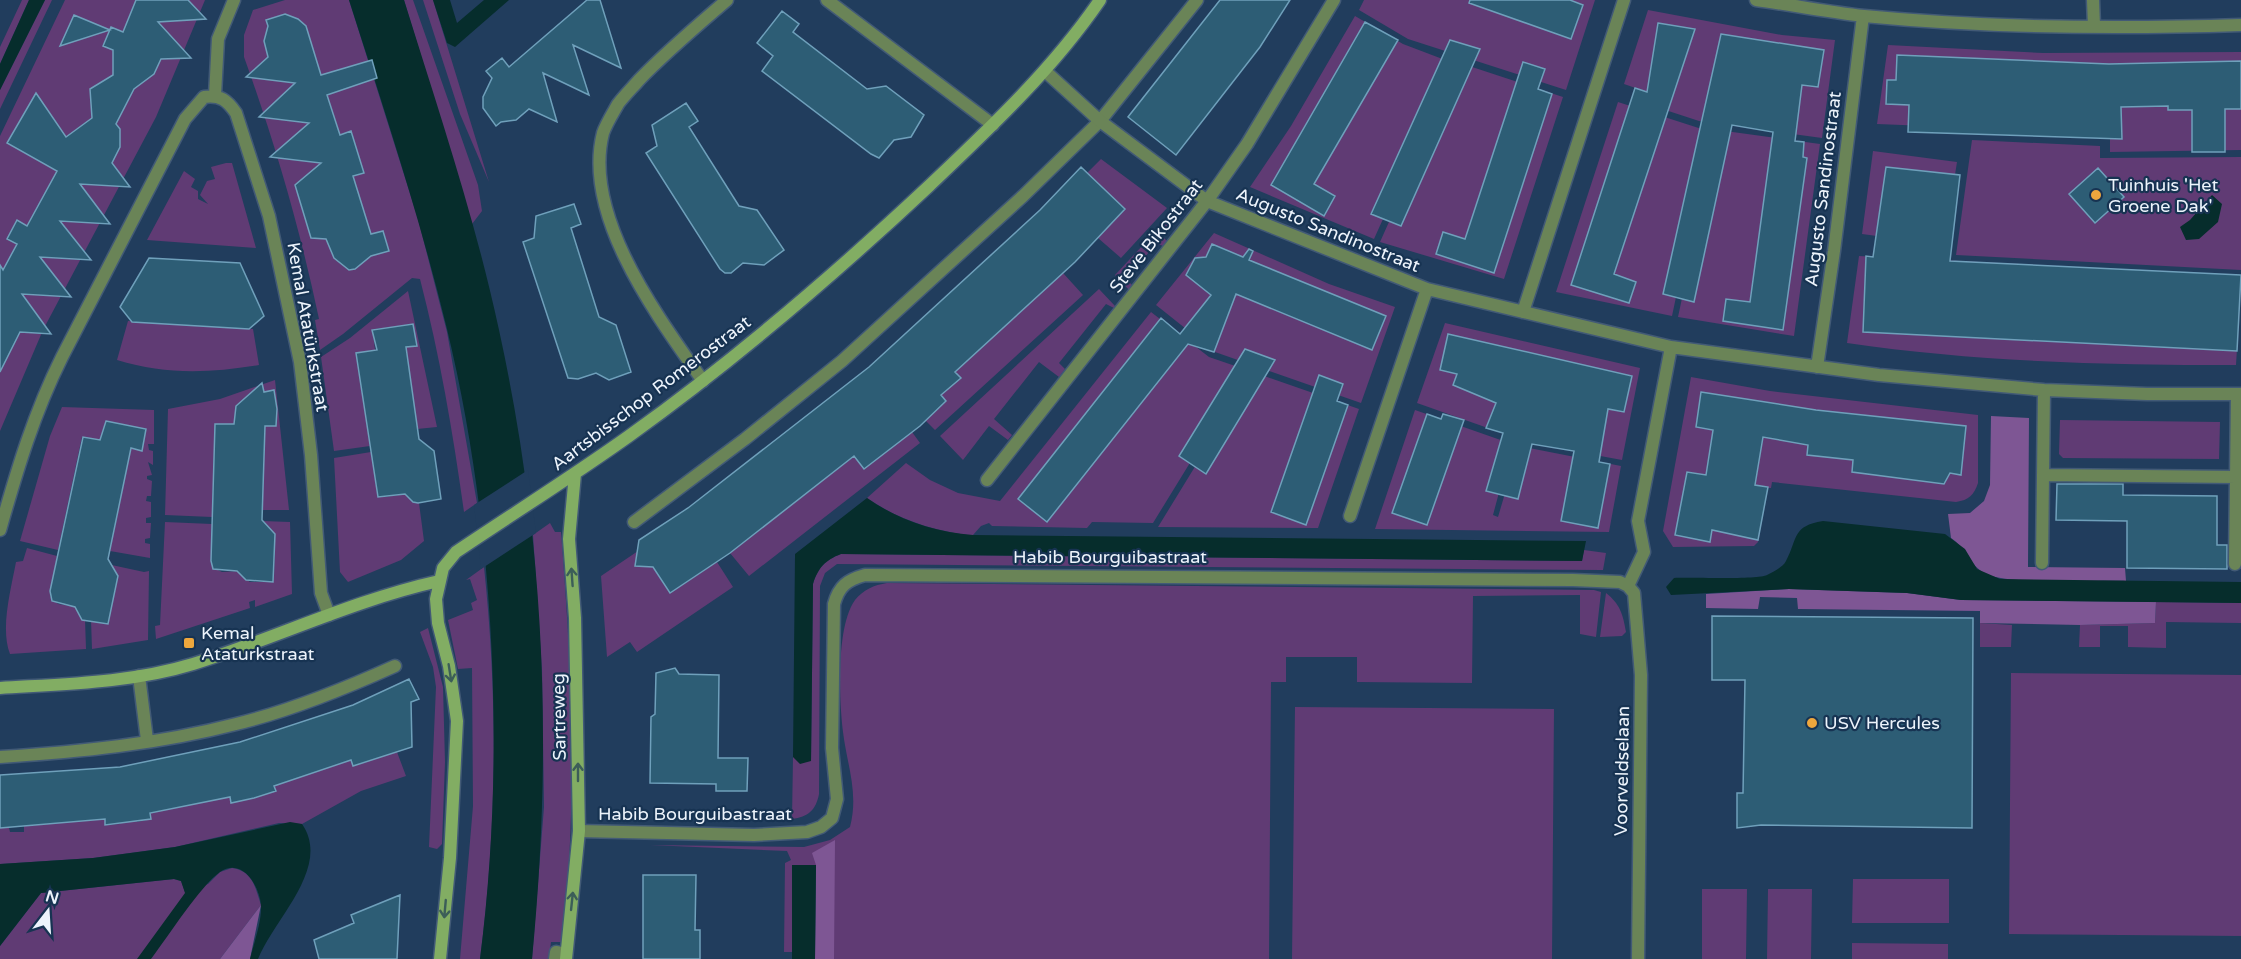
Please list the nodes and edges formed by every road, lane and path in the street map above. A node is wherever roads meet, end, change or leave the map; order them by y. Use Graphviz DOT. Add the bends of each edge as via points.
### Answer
graph roads {
  1 [pos="234,0"];
  2 [pos="727,0"];
  3 [pos="827,0"];
  4 [pos="1100,0"];
  5 [pos="1197,0"];
  6 [pos="1334,0"];
  7 [pos="1624,0"];
  8 [pos="1756,0"];
  9 [pos="2093,0"];
  10 [pos="1863,16"];
  11 [pos="2241,25"];
  12 [pos="2094,26"];
  13 [pos="1045,72"];
  14 [pos="216,95"];
  15 [pos="1100,121"];
  16 [pos="993,125"];
  17 [pos="1208,201"];
  18 [pos="1427,289"];
  19 [pos="1523,312"];
  20 [pos="1671,347"];
  21 [pos="1817,367"];
  22 [pos="703,381"];
  23 [pos="2044,390"];
  24 [pos="2239,394"];
  25 [pos="575,474"];
  26 [pos="2043,475"];
  27 [pos="2236,477"];
  28 [pos="987,480"];
  29 [pos="1350,516"];
  30 [pos="634,522"];
  31 [pos="0,531"];
  32 [pos="2042,563"];
  33 [pos="2235,564"];
  34 [pos="439,581"];
  35 [pos="1628,585"];
  36 [pos="329,615"];
  37 [pos="395,666"];
  38 [pos="139,676"];
  39 [pos="0,688"];
  40 [pos="147,740"];
  41 [pos="0,757"];
  42 [pos="579,831"];
  43 [pos="563,957"];
  44 [pos="440,959"];
  45 [pos="1638,959"];
  1 -- 14 [label="street" via="218,39"];
  2 -- 22 [label="street" via="665,53 619,102 604,132 601,158 603,197 633,276 665,330"];
  3 -- 16 [label="street"];
  4 -- 13 [label="street, Aartsbisschop Romerostraat"];
  5 -- 15 [label="street"];
  6 -- 17 [label="street, Steve Bikostraat"];
  7 -- 19 [label="street"];
  8 -- 10 [label="street"];
  9 -- 12 [label="street"];
  10 -- 12 [label="street"];
  10 -- 21 [label="street, Augusto Sandinostraat"];
  11 -- 12 [label="street"];
  13 -- 15 [label="street, Augusto Sandinostraat"];
  13 -- 16 [label="street, Aartsbisschop Romerostraat"];
  14 -- 31 [label="street" via="204,97 185,119 57,367 21,453"];
  14 -- 36 [label="street, Kemal Atatürkstraat" via="227,100 236,113 269,216 300,362 321,593"];
  15 -- 17 [label="street, Augusto Sandinostraat"];
  15 -- 30 [label="street" via="842,361"];
  16 -- 22 [label="street, Aartsbisschop Romerostraat" via="849,261"];
  17 -- 18 [label="street, Augusto Sandinostraat"];
  17 -- 28 [label="street, Steve Bikostraat"];
  18 -- 19 [label="street, Augusto Sandinostraat"];
  18 -- 29 [label="street, Augusto Sandinostraat"];
  19 -- 20 [label="street, Augusto Sandinostraat"];
  20 -- 21 [label="street, Augusto Sandinostraat"];
  20 -- 35 [label="street" via="1638,521 1644,552"];
  21 -- 23 [label="street, Augusto Sandinostraat"];
  22 -- 25 [label="street, Aartsbisschop Romerostraat"];
  23 -- 24 [label="street, Augusto Sandinostraat"];
  23 -- 26 [label="street"];
  24 -- 27 [label="street, Augusto Sandinostraat"];
  25 -- 34 [label="street, Aartsbisschop Romerostraat" via="462,548 446,562"];
  42 -- 25 [label="street, Sartreweg, one-way" via="576,651 569,539"];
  26 -- 27 [label="street"];
  26 -- 32 [label="street"];
  27 -- 33 [label="street, Augusto Sandinostraat"];
  34 -- 36 [label="street" via="373,598"];
  34 -- 44 [label="street, one-way" via="436,611 457,721"];
  35 -- 42 [label="street, Habib Bourguibastraat" via="1574,580 865,575 838,590 834,604 832,748 837,799 832,818 807,832 754,835"];
  35 -- 45 [label="street, Voorveldselaan" via="1634,593 1641,675"];
  36 -- 38 [label="street" via="193,664"];
  37 -- 40 [label="street" via="342,689 237,724"];
  38 -- 39 [label="street"];
  38 -- 40 [label="street"];
  40 -- 41 [label="street"];
  43 -- 42 [label="street, Sartreweg, one-way"];
}
